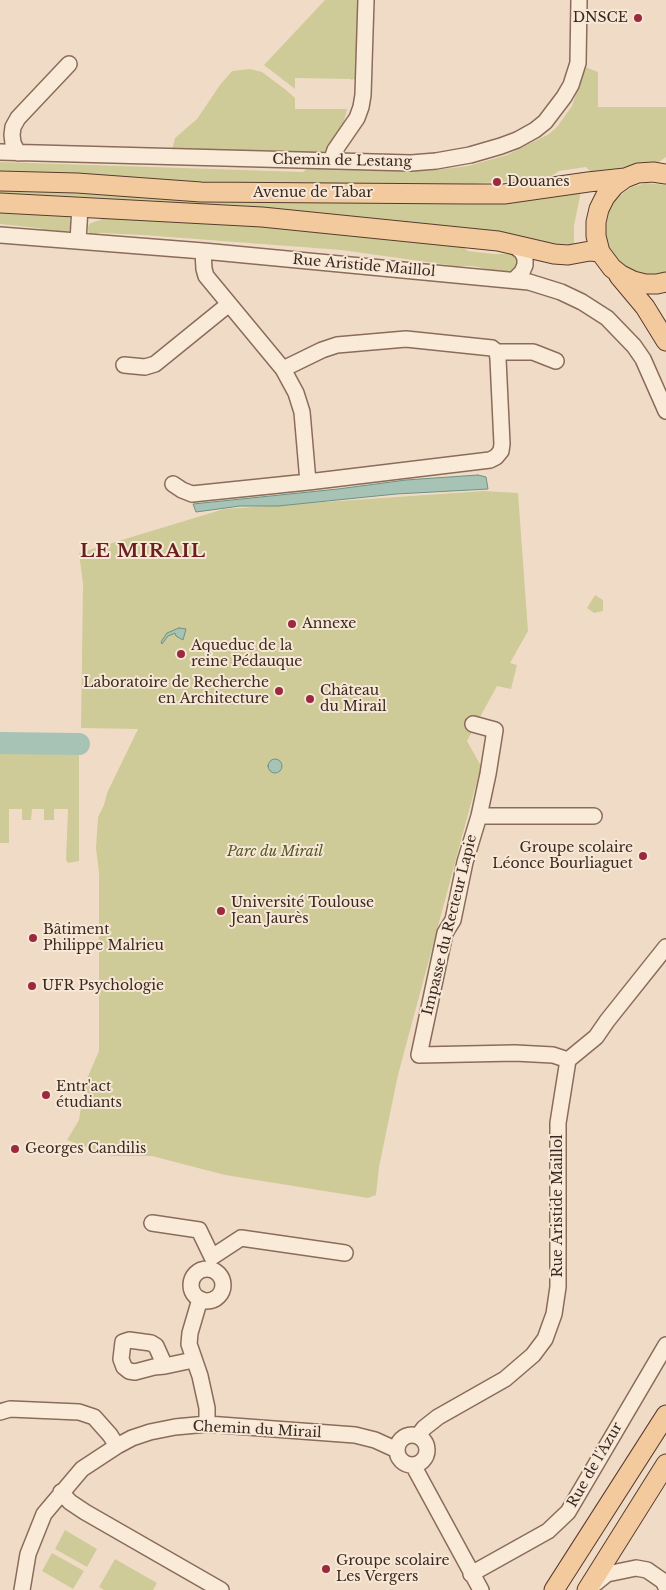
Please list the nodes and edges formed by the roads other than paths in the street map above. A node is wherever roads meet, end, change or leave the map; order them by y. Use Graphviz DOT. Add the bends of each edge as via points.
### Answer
graph roads {
  1 [pos="366,0"];
  2 [pos="579,0"];
  3 [pos="69,64"];
  4 [pos="0,152"];
  5 [pos="18,153"];
  6 [pos="331,161"];
  7 [pos="666,174"];
  8 [pos="625,178"];
  9 [pos="0,181"];
  10 [pos="0,203"];
  11 [pos="80,207"];
  12 [pos="0,235"];
  13 [pos="78,240"];
  14 [pos="512,244"];
  15 [pos="203,251"];
  16 [pos="600,252"];
  17 [pos="612,268"];
  18 [pos="514,280"];
  19 [pos="666,282"];
  20 [pos="229,304"];
  21 [pos="666,341"];
  22 [pos="497,352"];
  23 [pos="556,361"];
  24 [pos="124,365"];
  25 [pos="283,370"];
  26 [pos="666,411"];
  27 [pos="308,482"];
  28 [pos="173,484"];
  29 [pos="473,724"];
  30 [pos="479,816"];
  31 [pos="594,816"];
  32 [pos="666,947"];
  33 [pos="568,1060"];
  34 [pos="152,1223"];
  35 [pos="345,1253"];
  36 [pos="212,1263"];
  37 [pos="200,1299"];
  38 [pos="666,1344"];
  39 [pos="194,1360"];
  40 [pos="165,1366"];
  41 [pos="0,1412"];
  42 [pos="666,1415"];
  43 [pos="208,1424"];
  44 [pos="418,1436"];
  45 [pos="117,1446"];
  46 [pos="397,1450"];
  47 [pos="666,1464"];
  48 [pos="413,1465"];
  49 [pos="61,1492"];
  50 [pos="471,1574"];
  51 [pos="666,1587"];
  52 [pos="22,1590"];
  53 [pos="220,1590"];
  54 [pos="481,1590"];
  55 [pos="554,1590"];
  56 [pos="587,1590"];
  1 -- 6 [label="street" via="361,107"];
  2 -- 6 [label="street, Chemin de Lestang" via="576,71 564,97 535,130 487,150 436,161"];
  3 -- 5 [label="street" via="18,118 13,127 12,143"];
  4 -- 5 [label="street, Chemin de Lestang"];
  5 -- 6 [label="street, Chemin de Lestang"];
  7 -- 8 [label="main road, Avenue de Tabar" via="638,173"];
  8 -- 9 [label="main road, Avenue de Tabar" via="504,194 275,194"];
  8 -- 16 [label="main road" via="609,192 598,209 596,236"];
  10 -- 11 [label="main road, Avenue de Tabar"];
  11 -- 13 [label="street"];
  11 -- 14 [label="main road, Avenue de Tabar" via="262,217"];
  12 -- 13 [label="street, Rue Aristide Maillol"];
  13 -- 15 [label="street, Rue Aristide Maillol"];
  14 -- 16 [label="main road, Avenue de Tabar" via="554,254"];
  14 -- 18 [label="street" via="525,258 522,272"];
  15 -- 18 [label="street, Rue Aristide Maillol"];
  15 -- 20 [label="street" via="206,276"];
  16 -- 17 [label="main road"];
  17 -- 19 [label="main road" via="633,281 645,284"];
  17 -- 21 [label="main road" via="645,307"];
  18 -- 26 [label="street, Rue Aristide Maillol" via="561,292 607,318 643,359"];
  20 -- 24 [label="street" via="155,364 145,367"];
  20 -- 25 [label="street"];
  22 -- 23 [label="street" via="533,352"];
  22 -- 25 [label="street" via="482,346 406,339 337,345"];
  22 -- 27 [label="street" via="502,444 496,456 490,460"];
  25 -- 27 [label="street" via="300,402"];
  27 -- 28 [label="street" via="192,494"];
  29 -- 30 [label="street, Impasse du Recteur Lapie" via="495,730"];
  30 -- 31 [label="street"];
  30 -- 33 [label="street, Impasse du Recteur Lapie" via="453,920 445,933 419,1055 515,1053 553,1055"];
  32 -- 33 [label="street" via="596,1037"];
  33 -- 44 [label="street, Rue Aristide Maillol" via="558,1123 558,1287 554,1314 545,1338 533,1355 505,1379 438,1417"];
  34 -- 36 [label="street" via="200,1230"];
  35 -- 36 [label="street" via="241,1238"];
  36 -- 37 [label="street" via="194,1275 192,1280 193,1293"];
  36 -- 37 [label="street" via="222,1279 222,1292 215,1299"];
  37 -- 39 [label="street" via="190,1333 189,1344"];
  38 -- 50 [label="street, Rue de l'Azur" via="568,1512 548,1531"];
  39 -- 40 [label="street"];
  39 -- 43 [label="street" via="208,1408"];
  41 -- 45 [label="street" via="10,1409 79,1412 94,1417"];
  42 -- 55 [label="main road"];
  43 -- 45 [label="street, Chemin du Mirail" via="150,1432"];
  43 -- 46 [label="street, Chemin du Mirail" via="355,1435"];
  44 -- 46 [label="street" via="404,1438"];
  44 -- 48 [label="street" via="425,1443 427,1453 422,1461"];
  45 -- 49 [label="street, Chemin du Mirail" via="82,1469"];
  46 -- 48 [label="street" via="402,1460"];
  47 -- 56 [label="main road"];
  48 -- 50 [label="street"];
  49 -- 52 [label="street, Chemin du Mirail" via="44,1514 28,1554"];
  49 -- 53 [label="street" via="85,1512"];
  50 -- 54 [label="street"];
  51 -- 56 [label="street" via="647,1570 636,1568 607,1574"];
}
